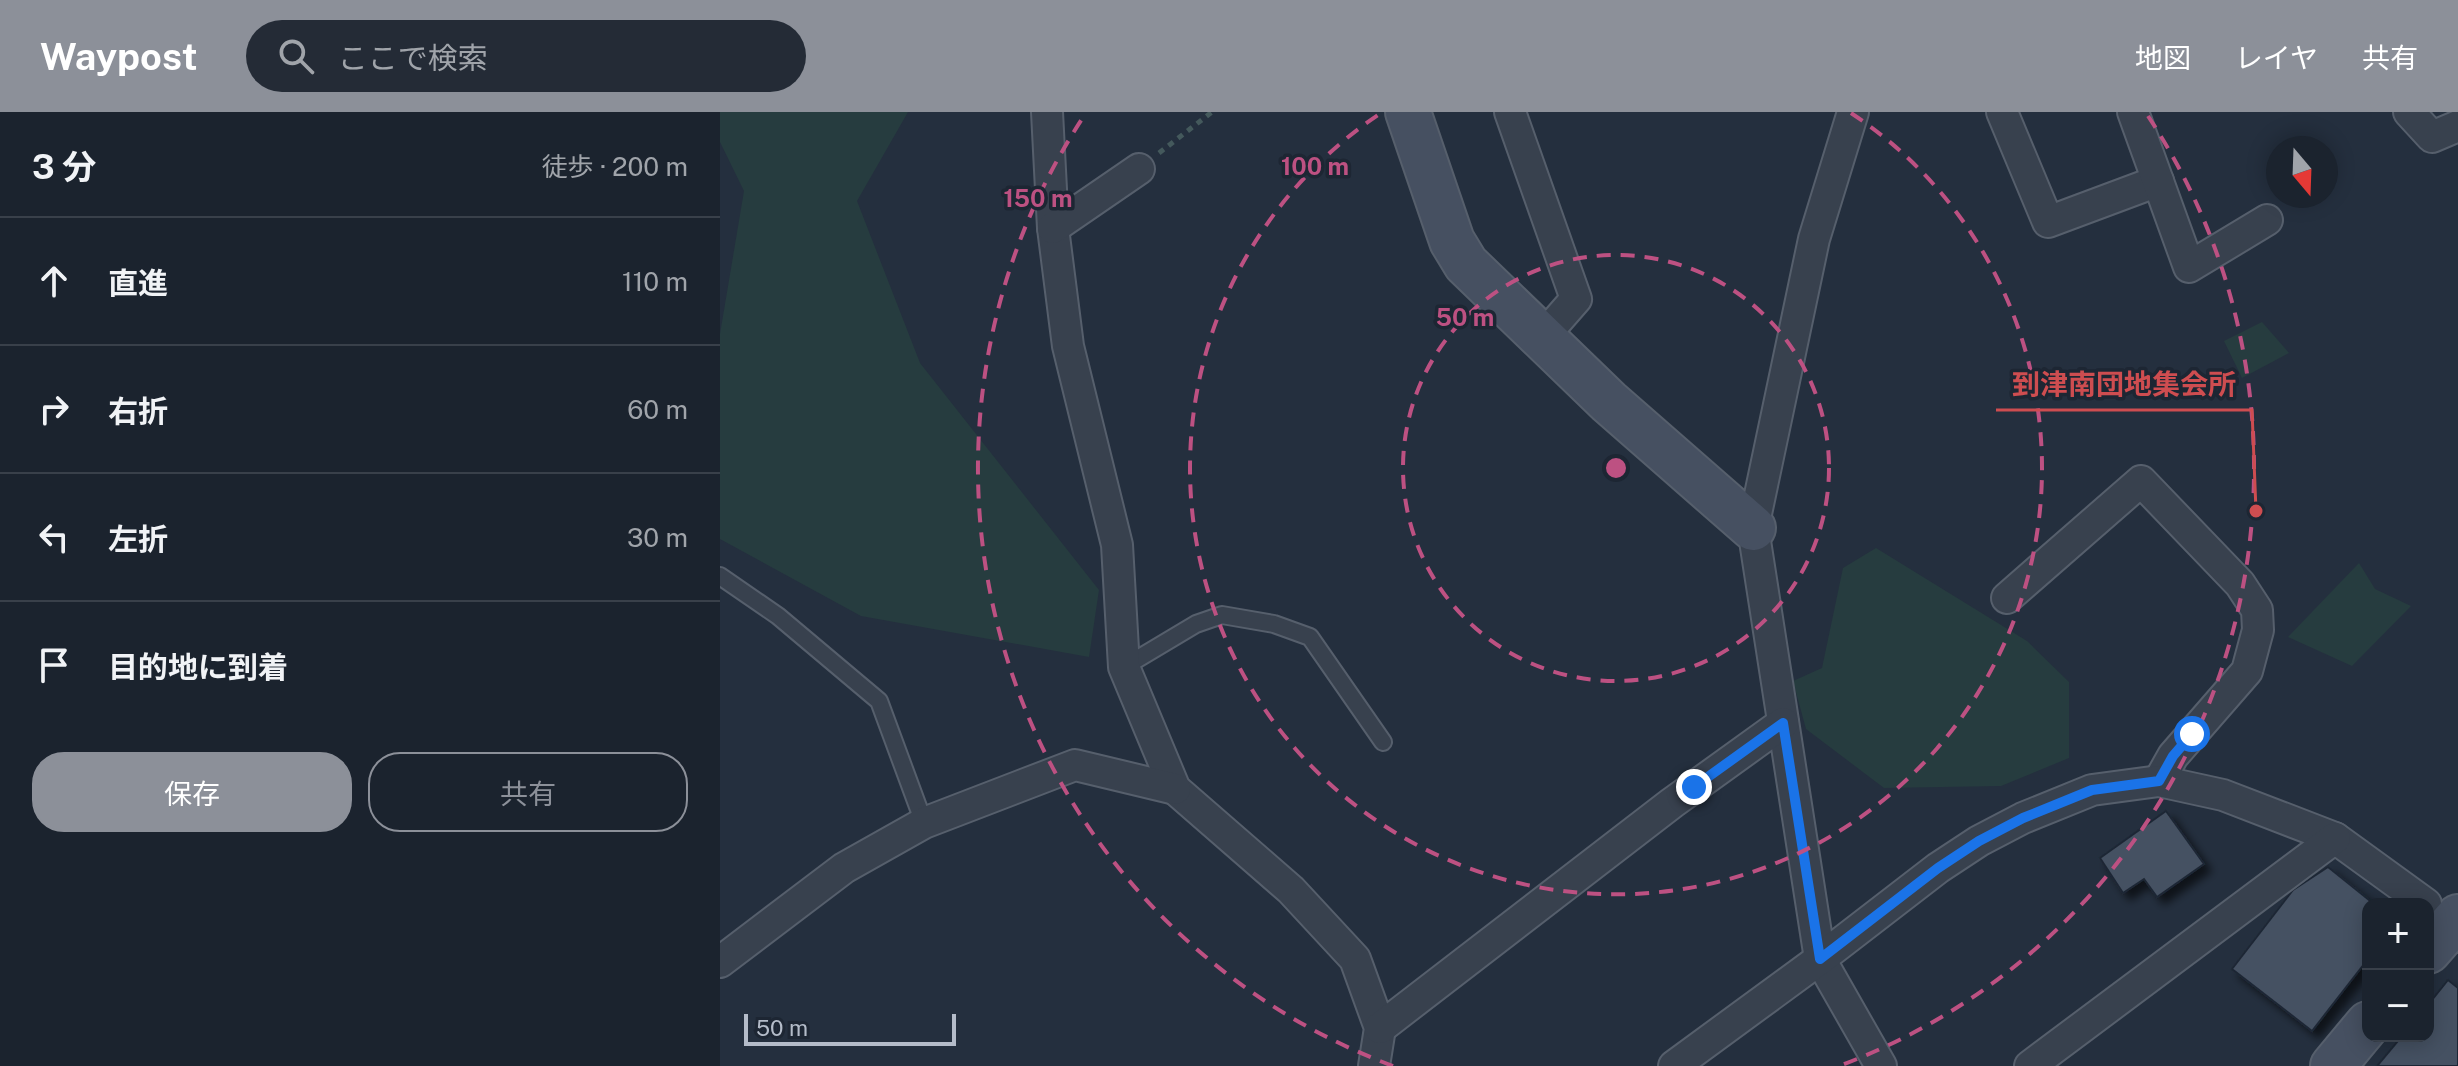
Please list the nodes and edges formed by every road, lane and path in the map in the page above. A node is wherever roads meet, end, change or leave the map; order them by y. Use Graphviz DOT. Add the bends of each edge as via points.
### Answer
graph roads {
  1 [pos="1047,112"];
  2 [pos="1212,112"];
  3 [pos="1408,112"];
  4 [pos="1510,112"];
  5 [pos="1853,112"];
  6 [pos="2002,112"];
  7 [pos="2133,112"];
  8 [pos="2409,112"];
  9 [pos="2458,126"];
  10 [pos="1139,169"];
  11 [pos="2158,181"];
  12 [pos="2267,220"];
  13 [pos="1053,228"];
  14 [pos="1542,338"];
  15 [pos="1753,528"];
  16 [pos="720,576"];
  17 [pos="2007,598"];
  18 [pos="1124,667"];
  19 [pos="1783,723"];
  20 [pos="1383,742"];
  21 [pos="2159,781"];
  22 [pos="1175,789"];
  23 [pos="924,823"];
  24 [pos="2335,838"];
  25 [pos="2442,921"];
  26 [pos="1820,959"];
  27 [pos="720,962"];
  28 [pos="1380,1028"];
  29 [pos="2362,1031"];
  30 [pos="1374,1066"];
  31 [pos="1674,1066"];
  32 [pos="1881,1066"];
  33 [pos="2030,1066"];
  34 [pos="2333,1066"];
  1 -- 13 [label="street"];
  2 -- 10 [label="path"];
  3 -- 14 [label="street" via="1452,241 1466,264"];
  4 -- 14 [label="street" via="1576,299"];
  5 -- 15 [label="street" via="1814,239"];
  6 -- 11 [label="street" via="2048,222"];
  7 -- 11 [label="street"];
  8 -- 9 [label="street" via="2432,137"];
  10 -- 13 [label="street"];
  11 -- 12 [label="street" via="2189,267"];
  13 -- 18 [label="street" via="1068,346 1117,545"];
  14 -- 15 [label="street"];
  15 -- 19 [label="street"];
  16 -- 23 [label="lane" via="778,616 879,701"];
  17 -- 21 [label="street" via="2141,481 2240,584 2257,610 2258,630 2247,671 2173,756"];
  18 -- 20 [label="lane" via="1196,624 1222,615 1274,624 1310,637"];
  18 -- 22 [label="street"];
  19 -- 26 [label="street"];
  19 -- 28 [label="street"];
  21 -- 24 [label="street" via="2223,795"];
  21 -- 26 [label="street" via="2092,790 1979,841"];
  22 -- 23 [label="street" via="1075,765"];
  22 -- 28 [label="street" via="1291,890 1355,959"];
  23 -- 27 [label="street" via="844,868"];
  24 -- 25 [label="street"];
  24 -- 33 [label="street"];
  26 -- 31 [label="street"];
  26 -- 32 [label="street"];
  28 -- 30 [label="street"];
  29 -- 34 [label="street"];
}
